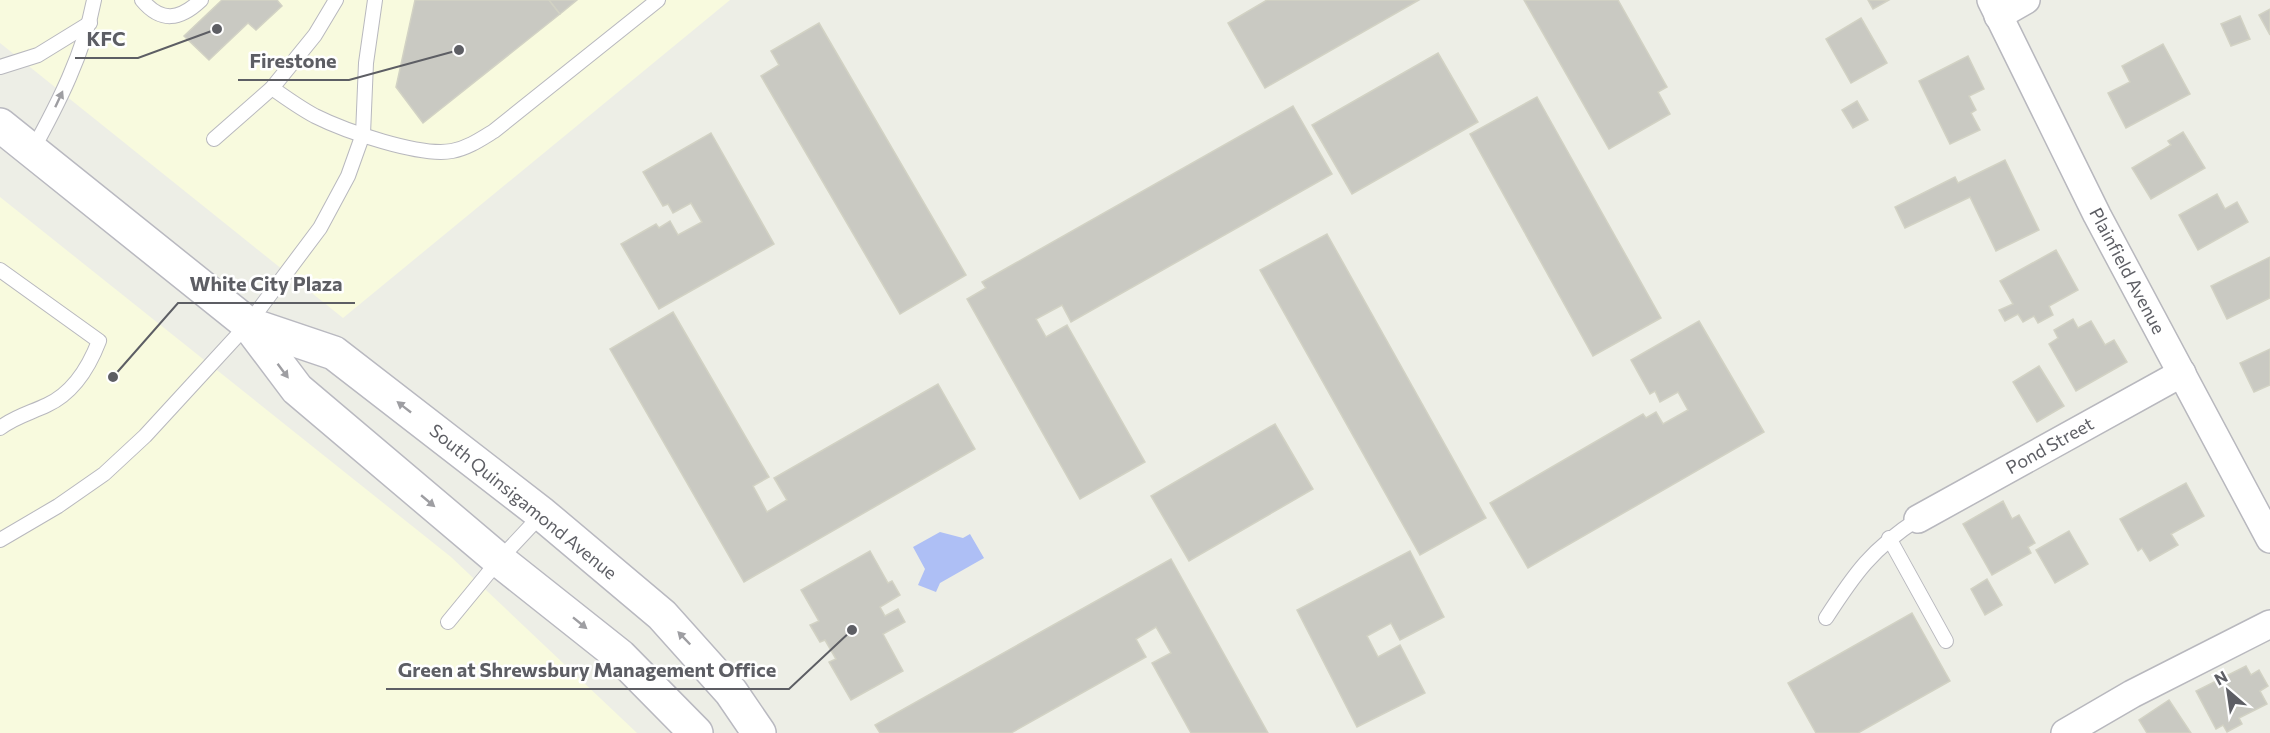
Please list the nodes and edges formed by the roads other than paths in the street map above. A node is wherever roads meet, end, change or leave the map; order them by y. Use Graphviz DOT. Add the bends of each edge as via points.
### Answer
graph roads {
  1 [pos="94,0"];
  2 [pos="142,0"];
  3 [pos="201,0"];
  4 [pos="336,0"];
  5 [pos="375,0"];
  6 [pos="658,0"];
  7 [pos="2026,0"];
  8 [pos="1994,8"];
  9 [pos="90,23"];
  10 [pos="0,67"];
  11 [pos="272,88"];
  12 [pos="0,125"];
  13 [pos="363,134"];
  14 [pos="214,139"];
  15 [pos="32,151"];
  16 [pos="0,270"];
  17 [pos="248,324"];
  18 [pos="2182,374"];
  19 [pos="0,428"];
  20 [pos="542,514"];
  21 [pos="1918,519"];
  22 [pos="1889,538"];
  23 [pos="2270,538"];
  24 [pos="0,540"];
  25 [pos="499,560"];
  26 [pos="1826,618"];
  27 [pos="448,622"];
  28 [pos="2270,624"];
  29 [pos="1946,641"];
  30 [pos="696,733"];
  31 [pos="759,733"];
  32 [pos="2065,733"];
  1 -- 9 [label="lane"];
  2 -- 3 [label="lane" via="163,17 175,18"];
  4 -- 11 [label="lane" via="315,35"];
  5 -- 13 [label="lane" via="366,63"];
  6 -- 13 [label="lane" via="474,143 453,151 430,152"];
  7 -- 8 [label="street"];
  8 -- 18 [label="street, Plainfield Avenue"];
  9 -- 10 [label="lane" via="38,55"];
  15 -- 9 [label="lane, one-way" via="62,96"];
  11 -- 13 [label="lane" via="317,117"];
  11 -- 14 [label="lane"];
  12 -- 15 [label="main road, South Quinsigamond Avenue"];
  13 -- 17 [label="lane" via="328,216"];
  15 -- 17 [label="main road, South Quinsigamond Avenue"];
  16 -- 19 [label="lane" via="99,341 93,358 68,391"];
  20 -- 17 [label="main road, South Quinsigamond Avenue, one-way" via="334,353"];
  17 -- 24 [label="lane" via="146,436 104,474"];
  17 -- 25 [label="main road, South Quinsigamond Avenue, one-way" via="297,389"];
  18 -- 21 [label="street, Pond Street"];
  18 -- 23 [label="street, Plainfield Avenue"];
  20 -- 25 [label="lane"];
  31 -- 20 [label="main road, South Quinsigamond Avenue, one-way" via="724,683 662,615"];
  21 -- 22 [label="lane"];
  22 -- 26 [label="lane" via="1858,569"];
  22 -- 29 [label="lane"];
  25 -- 27 [label="lane"];
  25 -- 30 [label="main road, South Quinsigamond Avenue, one-way" via="620,656"];
  28 -- 32 [label="street"];
}
